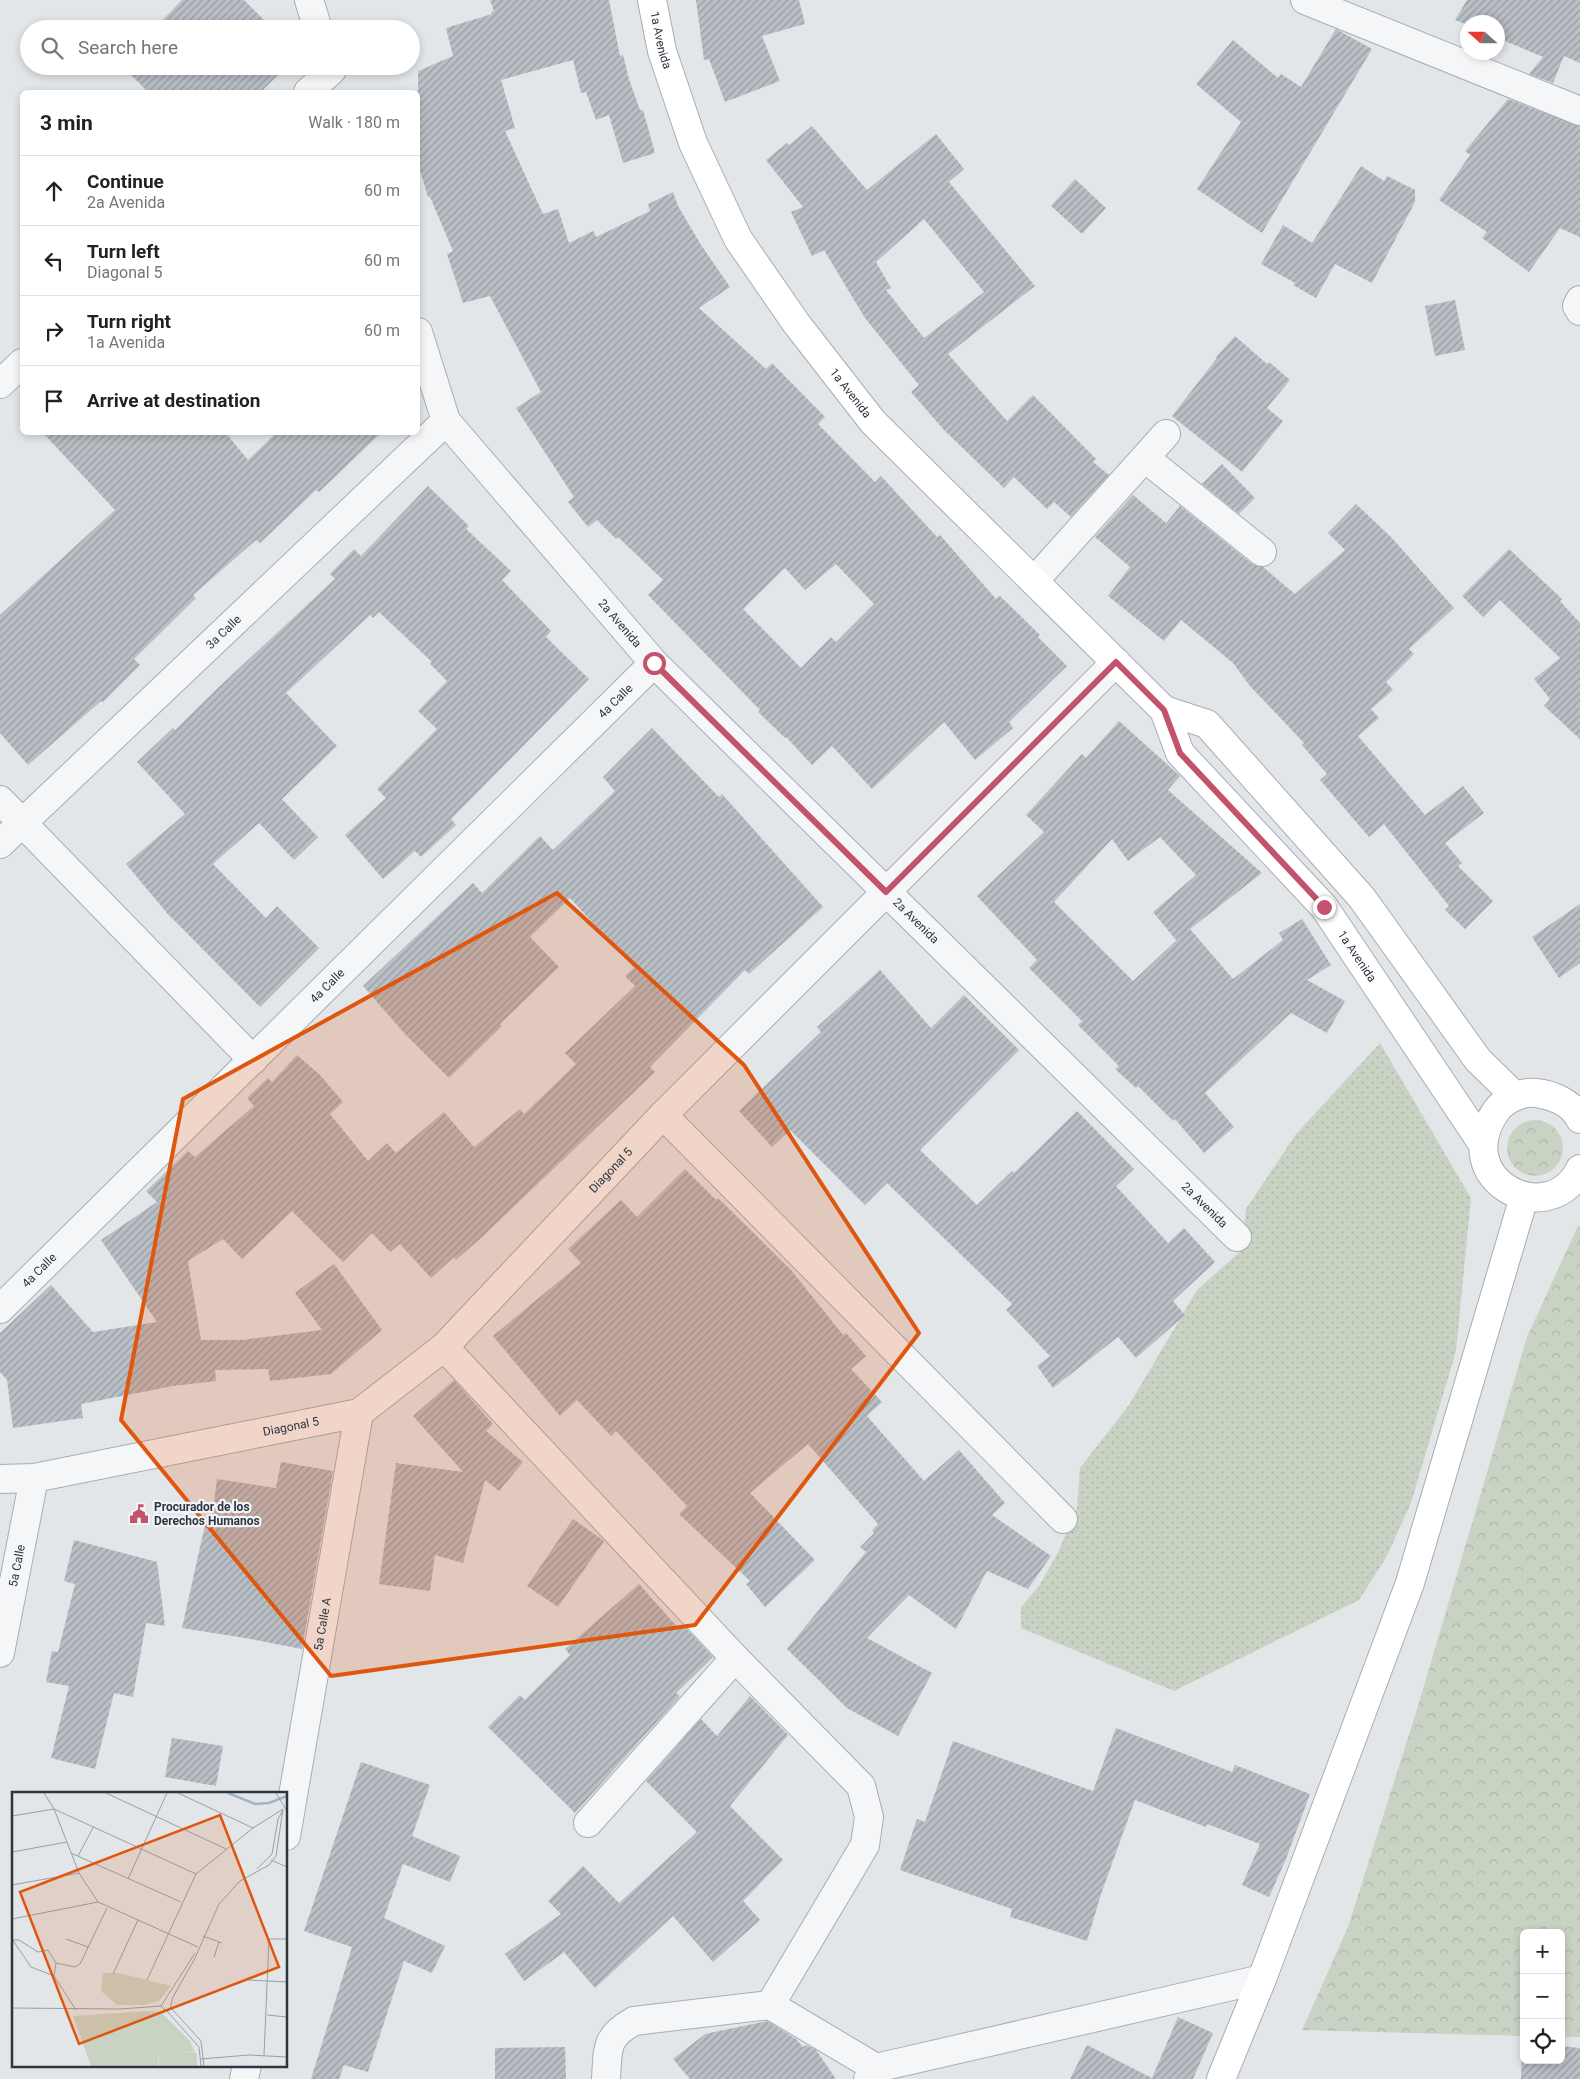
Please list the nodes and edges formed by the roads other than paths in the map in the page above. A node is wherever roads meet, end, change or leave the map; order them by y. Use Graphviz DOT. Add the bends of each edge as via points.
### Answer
graph roads {
  1 [pos="309,0"];
  2 [pos="652,0"];
  3 [pos="1305,0"];
  4 [pos="315,20"];
  5 [pos="334,76"];
  6 [pos="311,90"];
  7 [pos="1580,111"];
  8 [pos="1580,300"];
  9 [pos="1580,311"];
  10 [pos="420,338"];
  11 [pos="20,365"];
  12 [pos="0,384"];
  13 [pos="446,421"];
  14 [pos="1166,434"];
  15 [pos="1145,458"];
  16 [pos="1262,552"];
  17 [pos="1034,581"];
  18 [pos="1116,662"];
  19 [pos="654,663"];
  20 [pos="1164,710"];
  21 [pos="0,800"];
  22 [pos="22,823"];
  23 [pos="0,844"];
  24 [pos="886,892"];
  25 [pos="253,1060"];
  26 [pos="1516,1096"];
  27 [pos="663,1115"];
  28 [pos="1579,1117"];
  29 [pos="1482,1143"];
  30 [pos="1580,1169"];
  31 [pos="1524,1197"];
  32 [pos="1237,1237"];
  33 [pos="0,1309"];
  34 [pos="444,1347"];
  35 [pos="359,1413"];
  36 [pos="34,1478"];
  37 [pos="0,1479"];
  38 [pos="1063,1519"];
  39 [pos="0,1653"];
  40 [pos="735,1658"];
  41 [pos="588,1823"];
  42 [pos="288,1824"];
  43 [pos="1262,1979"];
  44 [pos="770,2005"];
  45 [pos="247,2066"];
  46 [pos="872,2074"];
  47 [pos="244,2079"];
  48 [pos="606,2079"];
  49 [pos="1222,2079"];
  1 -- 4 [label="street"];
  2 -- 17 [label="main road, 1a Avenida" via="662,52 694,142 738,239 796,323 874,422"];
  3 -- 7 [label="street"];
  5 -- 6 [label="street"];
  8 -- 9 [label="street" via="1577,306"];
  10 -- 13 [label="street, 2a Avenida"];
  11 -- 12 [label="street"];
  13 -- 19 [label="street, 2a Avenida"];
  13 -- 22 [label="street, 3a Calle"];
  14 -- 15 [label="street"];
  15 -- 16 [label="street"];
  15 -- 17 [label="street"];
  17 -- 18 [label="main road, 1a Avenida"];
  18 -- 20 [label="main road, 1a Avenida"];
  18 -- 24 [label="street, Diagonal 5"];
  19 -- 24 [label="street, 2a Avenida"];
  19 -- 25 [label="street, 4a Calle"];
  20 -- 26 [label="main road, 1a Avenida" via="1207,724 1362,898 1478,1060"];
  20 -- 29 [label="main road, 1a Avenida" via="1180,753 1324,907"];
  21 -- 22 [label="street"];
  22 -- 23 [label="street, 3a Calle"];
  22 -- 25 [label="street"];
  24 -- 27 [label="street, Diagonal 5"];
  24 -- 32 [label="street, 2a Avenida"];
  25 -- 33 [label="street, 4a Calle"];
  26 -- 28 [label="main road" via="1550,1095 1566,1103"];
  26 -- 29 [label="main road" via="1499,1107 1487,1124"];
  27 -- 34 [label="street, Diagonal 5"];
  27 -- 38 [label="street"];
  29 -- 31 [label="main road" via="1485,1161 1493,1177 1507,1190"];
  30 -- 31 [label="main road" via="1562,1190 1544,1197"];
  31 -- 43 [label="main road" via="1410,1583"];
  34 -- 35 [label="street, Diagonal 5"];
  34 -- 40 [label="street"];
  35 -- 36 [label="street, Diagonal 5"];
  35 -- 42 [label="street, 5a Calle A"];
  36 -- 37 [label="street, Diagonal 5"];
  36 -- 39 [label="street, 5a Calle"];
  40 -- 41 [label="street"];
  40 -- 44 [label="street" via="861,1786 869,1817 865,1845"];
  43 -- 46 [label="street"];
  43 -- 49 [label="main road"];
  44 -- 46 [label="street"];
  44 -- 48 [label="street" via="634,2020 618,2030 608,2046"];
  45 -- 47 [label="street"];
}
